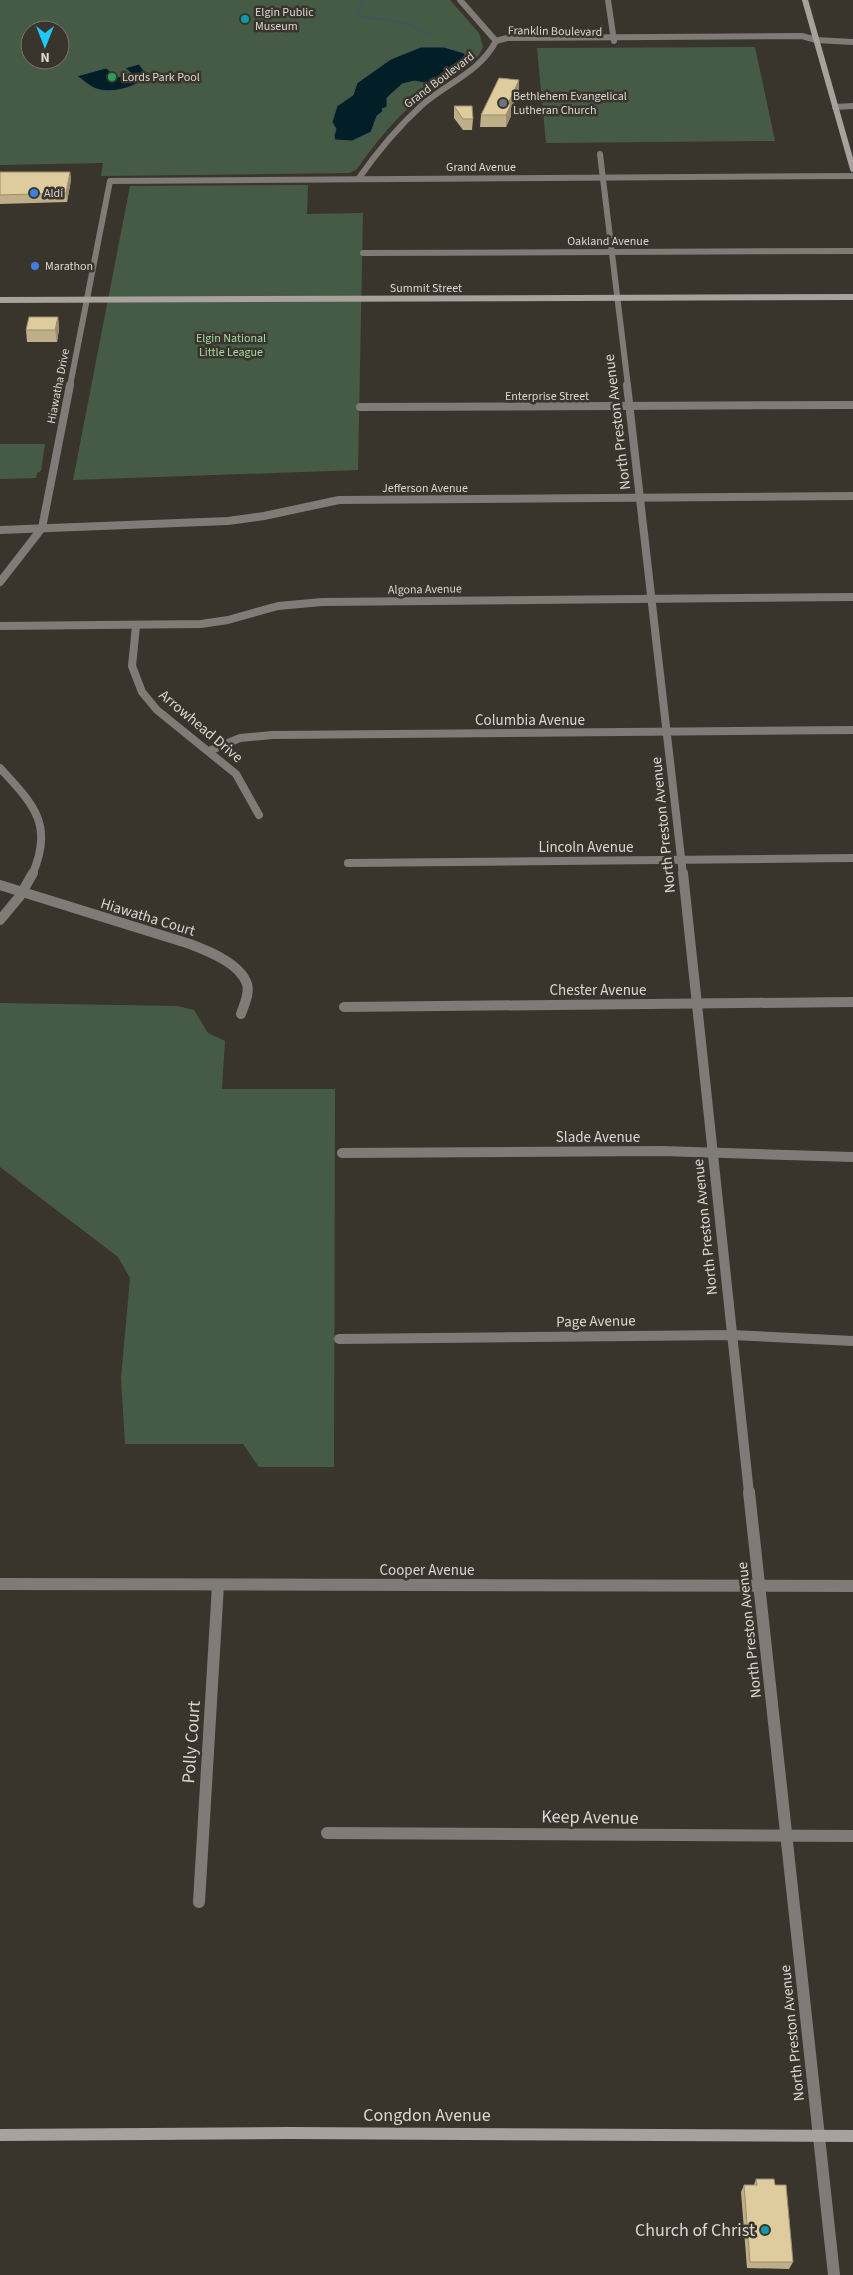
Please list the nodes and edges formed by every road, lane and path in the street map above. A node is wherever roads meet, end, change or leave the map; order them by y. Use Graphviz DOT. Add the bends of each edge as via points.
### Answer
graph roads {
  1 [pos="460,0"];
  2 [pos="608,0"];
  3 [pos="805,0"];
  4 [pos="614,40"];
  5 [pos="816,40"];
  6 [pos="496,41"];
  7 [pos="853,42"];
  8 [pos="853,106"];
  9 [pos="835,107"];
  10 [pos="850,146"];
  11 [pos="600,154"];
  12 [pos="853,170"];
  13 [pos="853,176"];
  14 [pos="603,177"];
  15 [pos="359,178"];
  16 [pos="110,180"];
  17 [pos="853,251"];
  18 [pos="612,252"];
  19 [pos="364,253"];
  20 [pos="853,297"];
  21 [pos="617,299"];
  22 [pos="0,300"];
  23 [pos="86,300"];
  24 [pos="853,405"];
  25 [pos="631,406"];
  26 [pos="360,407"];
  27 [pos="853,496"];
  28 [pos="642,498"];
  29 [pos="42,528"];
  30 [pos="0,530"];
  31 [pos="0,582"];
  32 [pos="853,597"];
  33 [pos="653,599"];
  34 [pos="0,626"];
  35 [pos="136,626"];
  36 [pos="853,730"];
  37 [pos="668,732"];
  38 [pos="209,751"];
  39 [pos="0,768"];
  40 [pos="260,815"];
  41 [pos="853,858"];
  42 [pos="682,860"];
  43 [pos="348,863"];
  44 [pos="0,885"];
  45 [pos="23,893"];
  46 [pos="0,920"];
  47 [pos="853,1002"];
  48 [pos="696,1004"];
  49 [pos="344,1007"];
  50 [pos="241,1014"];
  51 [pos="712,1152"];
  52 [pos="342,1153"];
  53 [pos="853,1157"];
  54 [pos="732,1335"];
  55 [pos="339,1339"];
  56 [pos="853,1341"];
  57 [pos="0,1584"];
  58 [pos="218,1585"];
  59 [pos="760,1586"];
  60 [pos="853,1586"];
  61 [pos="328,1833"];
  62 [pos="785,1836"];
  63 [pos="853,1836"];
  64 [pos="199,1902"];
  65 [pos="0,2135"];
  66 [pos="818,2136"];
  67 [pos="853,2136"];
  68 [pos="834,2275"];
  1 -- 6 [label="street"];
  2 -- 4 [label="street"];
  3 -- 5 [label="main road"];
  4 -- 5 [label="street, Franklin Boulevard"];
  4 -- 6 [label="street, Franklin Boulevard" via="526,44"];
  5 -- 7 [label="street, Franklin Boulevard"];
  5 -- 9 [label="main road"];
  6 -- 15 [label="street, Grand Boulevard" via="487,58 407,119"];
  8 -- 9 [label="street"];
  9 -- 10 [label="main road"];
  10 -- 12 [label="main road"];
  11 -- 14 [label="street, North Preston Avenue"];
  13 -- 14 [label="street, Grand Avenue"];
  14 -- 15 [label="street, Grand Avenue"];
  14 -- 18 [label="street, North Preston Avenue"];
  15 -- 16 [label="street, Grand Avenue"];
  16 -- 23 [label="street, Hiawatha Drive"];
  17 -- 18 [label="street, Oakland Avenue"];
  18 -- 19 [label="street, Oakland Avenue"];
  18 -- 21 [label="street, North Preston Avenue"];
  20 -- 21 [label="main road, Summit Street"];
  21 -- 23 [label="main road, Summit Street"];
  21 -- 25 [label="street, North Preston Avenue"];
  22 -- 23 [label="main road, Summit Street"];
  23 -- 29 [label="street, Hiawatha Drive"];
  24 -- 25 [label="street, Enterprise Street"];
  25 -- 26 [label="street, Enterprise Street"];
  25 -- 28 [label="street, North Preston Avenue"];
  27 -- 28 [label="street, Jefferson Avenue"];
  28 -- 29 [label="street, Jefferson Avenue" via="339,500 228,521"];
  28 -- 33 [label="street, North Preston Avenue"];
  29 -- 30 [label="street, Jefferson Avenue"];
  29 -- 31 [label="street, Hiawatha Drive"];
  32 -- 33 [label="street, Algona Avenue"];
  33 -- 35 [label="street, Algona Avenue" via="312,602 278,606 207,623"];
  33 -- 37 [label="street, North Preston Avenue"];
  34 -- 35 [label="street, Algona Avenue"];
  35 -- 38 [label="street, Arrowhead Drive" via="132,662 140,688 157,710"];
  36 -- 37 [label="street, Columbia Avenue"];
  37 -- 38 [label="street, Columbia Avenue" via="272,735 240,738"];
  37 -- 42 [label="street, North Preston Avenue"];
  38 -- 40 [label="street, Arrowhead Drive" via="240,778"];
  39 -- 45 [label="street" via="26,796 39,822 37,860"];
  41 -- 42 [label="street, Lincoln Avenue"];
  42 -- 43 [label="street, Lincoln Avenue"];
  42 -- 48 [label="street, North Preston Avenue"];
  44 -- 45 [label="street, Hiawatha Court"];
  45 -- 46 [label="street"];
  45 -- 50 [label="street, Hiawatha Court" via="190,944 220,958 239,973 248,986"];
  47 -- 48 [label="street, Chester Avenue"];
  48 -- 49 [label="street, Chester Avenue"];
  48 -- 51 [label="street, North Preston Avenue"];
  51 -- 52 [label="street, Slade Avenue"];
  51 -- 53 [label="street, Slade Avenue"];
  51 -- 54 [label="street, North Preston Avenue"];
  54 -- 55 [label="street, Page Avenue"];
  54 -- 56 [label="street, Page Avenue"];
  54 -- 59 [label="street, North Preston Avenue"];
  57 -- 58 [label="street, Cooper Avenue"];
  58 -- 59 [label="street, Cooper Avenue"];
  58 -- 64 [label="street, Polly Court"];
  59 -- 60 [label="street, Cooper Avenue"];
  59 -- 62 [label="street, North Preston Avenue"];
  61 -- 62 [label="street, Keep Avenue"];
  62 -- 63 [label="street, Keep Avenue"];
  62 -- 66 [label="street, North Preston Avenue"];
  65 -- 66 [label="main road, Congdon Avenue"];
  66 -- 67 [label="main road, Congdon Avenue"];
  66 -- 68 [label="street, North Preston Avenue"];
}
